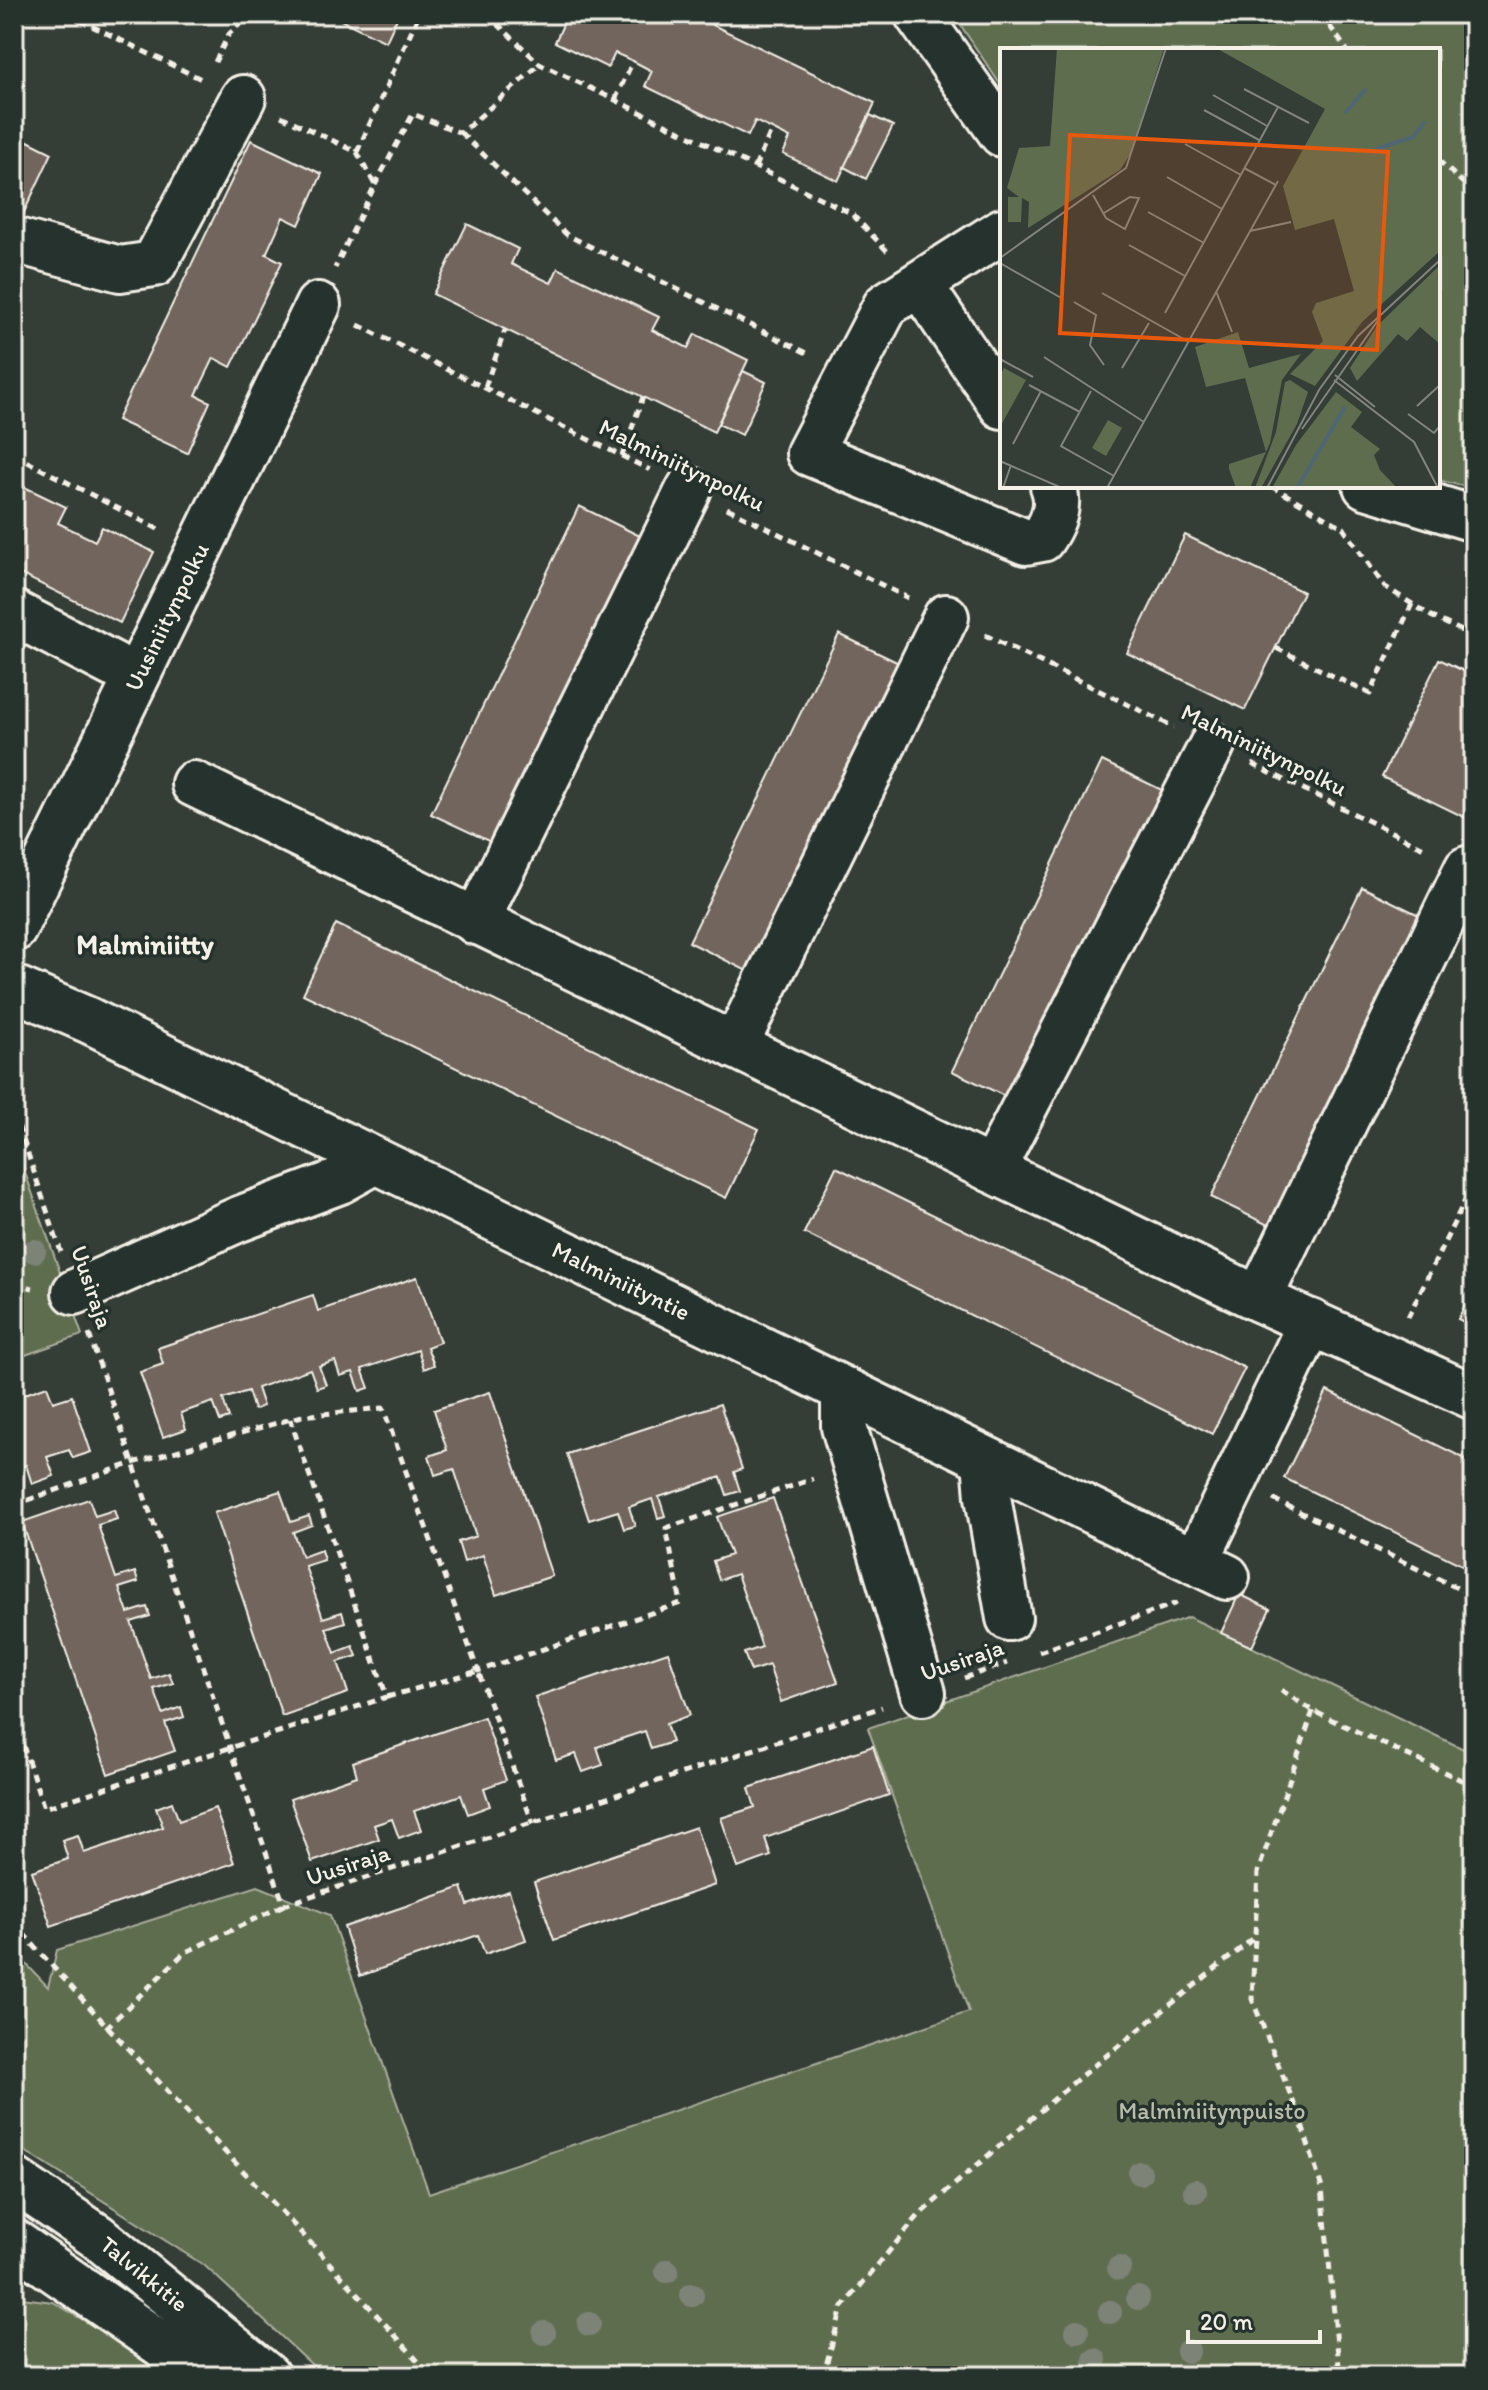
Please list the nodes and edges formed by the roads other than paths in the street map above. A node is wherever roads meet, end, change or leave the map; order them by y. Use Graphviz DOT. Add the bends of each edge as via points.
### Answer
graph roads {
  1 [pos="917,14"];
  2 [pos="224,90"];
  3 [pos="1000,131"];
  4 [pos="1000,232"];
  5 [pos="14,240"];
  6 [pos="920,285"];
  7 [pos="318,305"];
  8 [pos="1000,403"];
  9 [pos="1054,488"];
  10 [pos="1373,488"];
  11 [pos="689,489"];
  12 [pos="1474,519"];
  13 [pos="14,613"];
  14 [pos="946,617"];
  15 [pos="114,665"];
  16 [pos="1212,745"];
  17 [pos="194,784"];
  18 [pos="1467,869"];
  19 [pos="476,922"];
  20 [pos="14,929"];
  21 [pos="14,988"];
  22 [pos="735,1046"];
  23 [pos="376,1161"];
  24 [pos="992,1170"];
  25 [pos="75,1292"];
  26 [pos="1259,1299"];
  27 [pos="1311,1322"];
  28 [pos="844,1390"];
  29 [pos="1474,1397"];
  30 [pos="985,1460"];
  31 [pos="1009,1618"];
  32 [pos="923,1693"];
  33 [pos="14,2180"];
  34 [pos="14,2242"];
  35 [pos="207,2376"];
  36 [pos="267,2376"];
  1 -- 3 [label="street"];
  2 -- 5 [label="street" via="154,264 120,269"];
  4 -- 6 [label="street"];
  6 -- 8 [label="street"];
  6 -- 9 [label="street" via="886,305 809,453 1026,542 1042,539 1052,525 1058,498"];
  7 -- 20 [label="street, Uusiniitynpolku"];
  10 -- 12 [label="street"];
  11 -- 19 [label="street"];
  13 -- 15 [label="street"];
  14 -- 22 [label="street"];
  16 -- 24 [label="street"];
  17 -- 19 [label="street"];
  18 -- 26 [label="street"];
  19 -- 22 [label="street"];
  21 -- 23 [label="street, Malminiityntie"];
  22 -- 24 [label="street"];
  23 -- 25 [label="street"];
  23 -- 28 [label="street, Malminiityntie"];
  24 -- 26 [label="street"];
  26 -- 27 [label="street"];
  27 -- 29 [label="street"];
  27 -- 30 [label="street, Malminiityntie" via="1235,1481 1204,1579"];
  28 -- 30 [label="street, Malminiityntie"];
  28 -- 32 [label="street" via="844,1427"];
  30 -- 31 [label="street"];
  33 -- 36 [label="street, Talvikkitie" via="98,2237"];
  34 -- 35 [label="street, Talvikkitie"];
}
